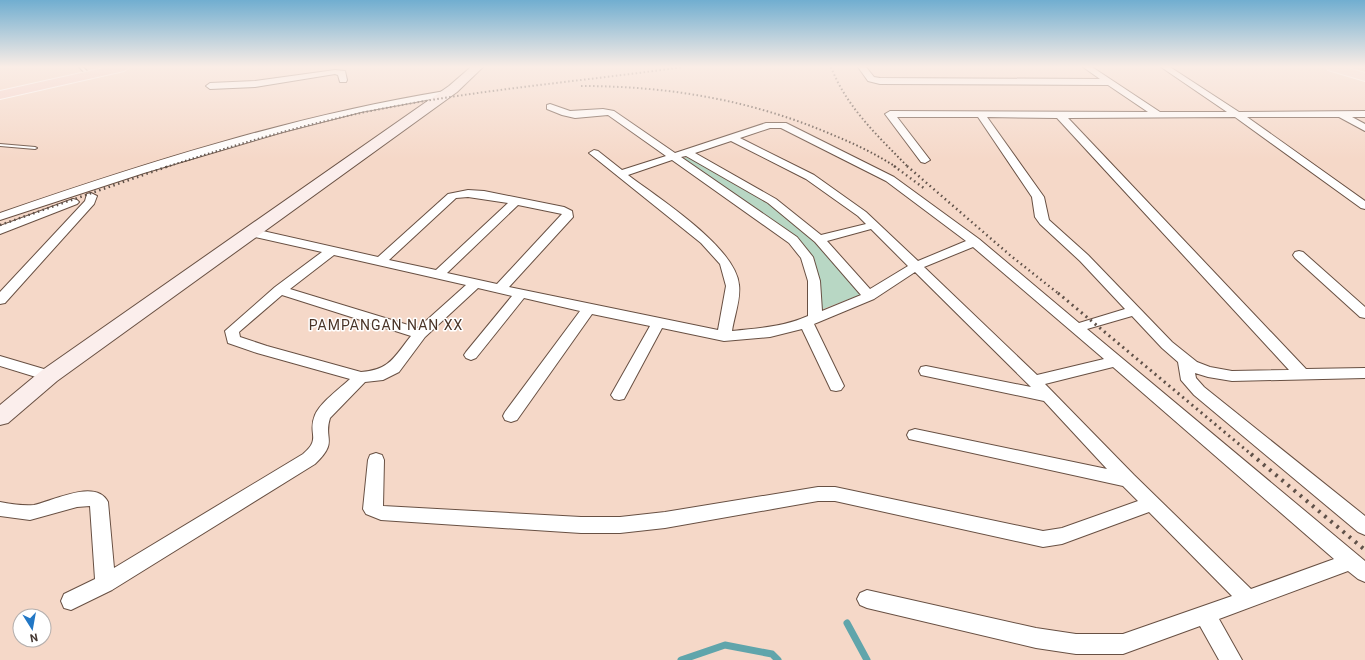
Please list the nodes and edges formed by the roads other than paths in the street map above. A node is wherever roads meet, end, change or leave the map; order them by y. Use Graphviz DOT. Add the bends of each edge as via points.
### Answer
graph roads {
  1 [pos="424,98"];
  2 [pos="439,98"];
  3 [pos="1133,98"];
  4 [pos="1212,98"];
  5 [pos="430,104"];
  6 [pos="1327,106"];
  7 [pos="550,108"];
  8 [pos="980,114"];
  9 [pos="1342,114"];
  10 [pos="1365,114"];
  11 [pos="1060,115"];
  12 [pos="1158,115"];
  13 [pos="1238,115"];
  14 [pos="1365,128"];
  15 [pos="733,138"];
  16 [pos="0,145"];
  17 [pos="35,148"];
  18 [pos="594,153"];
  19 [pos="682,155"];
  20 [pos="926,160"];
  21 [pos="620,174"];
  22 [pos="91,196"];
  23 [pos="516,201"];
  24 [pos="1365,206"];
  25 [pos="0,217"];
  26 [pos="875,225"];
  27 [pos="0,230"];
  28 [pos="250,232"];
  29 [pos="819,239"];
  30 [pos="975,242"];
  31 [pos="331,251"];
  32 [pos="1299,255"];
  33 [pos="381,261"];
  34 [pos="916,266"];
  35 [pos="439,274"];
  36 [pos="476,283"];
  37 [pos="501,288"];
  38 [pos="280,290"];
  39 [pos="521,293"];
  40 [pos="869,296"];
  41 [pos="0,300"];
  42 [pos="589,309"];
  43 [pos="1134,311"];
  44 [pos="1365,314"];
  45 [pos="811,321"];
  46 [pos="658,323"];
  47 [pos="1076,328"];
  48 [pos="420,334"];
  49 [pos="724,336"];
  50 [pos="471,355"];
  51 [pos="0,361"];
  52 [pos="1114,362"];
  53 [pos="1185,362"];
  54 [pos="926,371"];
  55 [pos="1365,373"];
  56 [pos="1302,374"];
  57 [pos="48,376"];
  58 [pos="361,377"];
  59 [pos="1034,381"];
  60 [pos="836,386"];
  61 [pos="619,395"];
  62 [pos="1047,396"];
  63 [pos="511,416"];
  64 [pos="0,417"];
  65 [pos="915,435"];
  66 [pos="376,460"];
  67 [pos="1128,480"];
  68 [pos="1151,504"];
  69 [pos="0,509"];
  70 [pos="1365,527"];
  71 [pos="1358,567"];
  72 [pos="105,584"];
  73 [pos="867,599"];
  74 [pos="1248,600"];
  75 [pos="71,601"];
  76 [pos="1205,615"];
  77 [pos="1231,660"];
  1 -- 25 [label="street" via="383,105 265,134 130,173"];
  2 -- 5 [label="main road"];
  3 -- 12 [label="street"];
  4 -- 13 [label="street"];
  5 -- 22 [label="street" via="293,133 212,156"];
  5 -- 28 [label="main road"];
  6 -- 9 [label="street"];
  7 -- 19 [label="street" via="567,114 611,113"];
  8 -- 11 [label="street"];
  8 -- 20 [label="street" via="890,114"];
  8 -- 43 [label="street" via="1038,197 1044,222 1084,258"];
  9 -- 10 [label="street"];
  9 -- 13 [label="street"];
  9 -- 14 [label="street"];
  11 -- 12 [label="street"];
  11 -- 56 [label="street"];
  12 -- 13 [label="street"];
  13 -- 24 [label="street"];
  15 -- 19 [label="street"];
  15 -- 26 [label="street" via="810,177"];
  15 -- 30 [label="street" via="772,125 786,126 890,179"];
  16 -- 17 [label="lane"];
  18 -- 21 [label="street"];
  19 -- 21 [label="street"];
  19 -- 29 [label="street" via="772,201"];
  19 -- 45 [label="street" via="793,240 807,257 812,275"];
  21 -- 49 [label="street" via="705,240 726,263 733,286"];
  22 -- 27 [label="street"];
  22 -- 41 [label="street" via="90,202"];
  23 -- 33 [label="street" via="475,194 452,196"];
  23 -- 35 [label="street"];
  23 -- 37 [label="street" via="564,210 568,213 567,218"];
  26 -- 29 [label="street"];
  26 -- 34 [label="street"];
  28 -- 31 [label="street"];
  28 -- 57 [label="main road"];
  29 -- 40 [label="street"];
  30 -- 34 [label="street"];
  30 -- 47 [label="street"];
  31 -- 33 [label="street"];
  31 -- 38 [label="street"];
  32 -- 44 [label="street"];
  33 -- 35 [label="street"];
  34 -- 40 [label="street"];
  34 -- 59 [label="street"];
  35 -- 36 [label="street"];
  36 -- 37 [label="street"];
  36 -- 48 [label="street"];
  37 -- 39 [label="street"];
  38 -- 48 [label="street"];
  38 -- 58 [label="street" via="232,331 233,340"];
  39 -- 42 [label="street"];
  39 -- 50 [label="street"];
  40 -- 45 [label="street"];
  42 -- 46 [label="street"];
  42 -- 63 [label="street"];
  43 -- 47 [label="street"];
  43 -- 53 [label="street"];
  45 -- 49 [label="street" via="770,332"];
  45 -- 60 [label="street"];
  46 -- 49 [label="street"];
  46 -- 61 [label="street"];
  47 -- 52 [label="street"];
  48 -- 58 [label="street" via="394,368 378,376"];
  51 -- 57 [label="street"];
  52 -- 59 [label="street"];
  52 -- 71 [label="street"];
  53 -- 56 [label="street" via="1208,372 1232,376"];
  53 -- 70 [label="street" via="1190,380 1199,391"];
  54 -- 62 [label="street"];
  55 -- 56 [label="street"];
  57 -- 64 [label="main road"];
  58 -- 72 [label="street" via="323,415 319,423 323,440 316,453"];
  59 -- 62 [label="street"];
  62 -- 67 [label="street"];
  65 -- 67 [label="street"];
  66 -- 68 [label="street" via="372,509 381,513 404,515 620,525 665,520 818,494 835,494 1043,539 1062,536"];
  67 -- 68 [label="street"];
  68 -- 74 [label="street"];
  69 -- 72 [label="street" via="18,513 33,512 77,500 95,499 99,502"];
  71 -- 74 [label="street"];
  72 -- 75 [label="street"];
  73 -- 76 [label="street" via="1036,638 1076,644 1123,644"];
  74 -- 76 [label="street"];
  76 -- 77 [label="street"];
}
